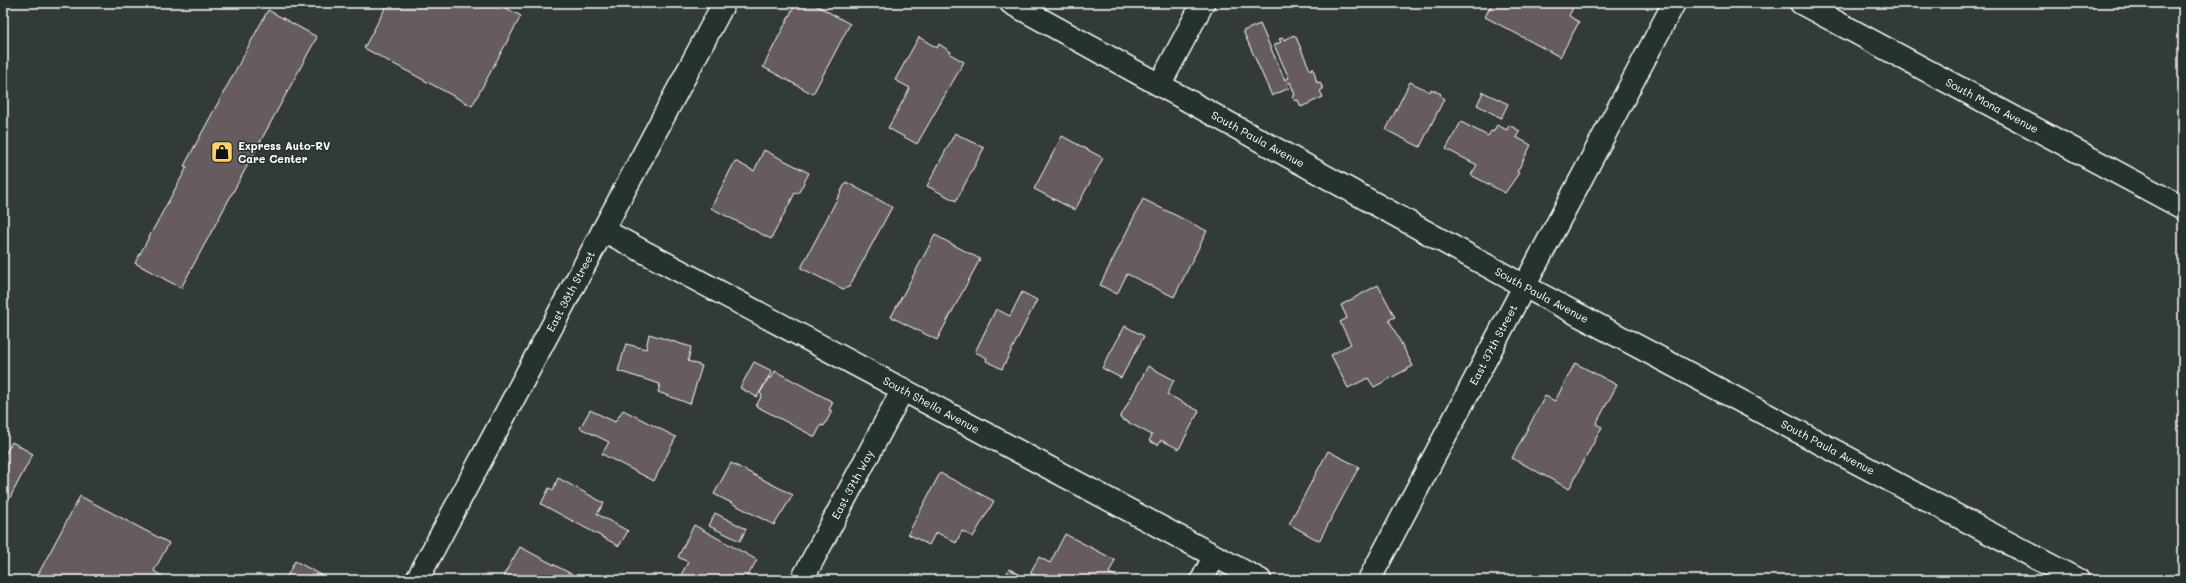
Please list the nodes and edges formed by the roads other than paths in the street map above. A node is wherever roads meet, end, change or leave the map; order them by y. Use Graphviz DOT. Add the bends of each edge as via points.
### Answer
graph roads {
  1 [pos="724,3"];
  2 [pos="1011,3"];
  3 [pos="1203,3"];
  4 [pos="1674,3"];
  5 [pos="1801,3"];
  6 [pos="1160,84"];
  7 [pos="2183,208"];
  8 [pos="604,230"];
  9 [pos="1524,286"];
  10 [pos="903,389"];
  11 [pos="1214,557"];
  12 [pos="417,580"];
  13 [pos="802,580"];
  14 [pos="1202,580"];
  15 [pos="1260,580"];
  16 [pos="1368,580"];
  17 [pos="2078,580"];
  1 -- 8 [label="street, East 38th Street"];
  2 -- 6 [label="street, South Paula Avenue"];
  3 -- 6 [label="street"];
  4 -- 9 [label="street, East 37th Street"];
  5 -- 7 [label="street, South Mona Avenue"];
  6 -- 9 [label="street, South Paula Avenue"];
  8 -- 10 [label="street, South Sheila Avenue"];
  8 -- 12 [label="street, East 38th Street"];
  9 -- 16 [label="street, East 37th Street"];
  9 -- 17 [label="street, South Paula Avenue"];
  10 -- 11 [label="street, South Sheila Avenue"];
  10 -- 13 [label="street, East 37th Way"];
  11 -- 14 [label="street"];
  11 -- 15 [label="street, South Sheila Avenue"];
}
